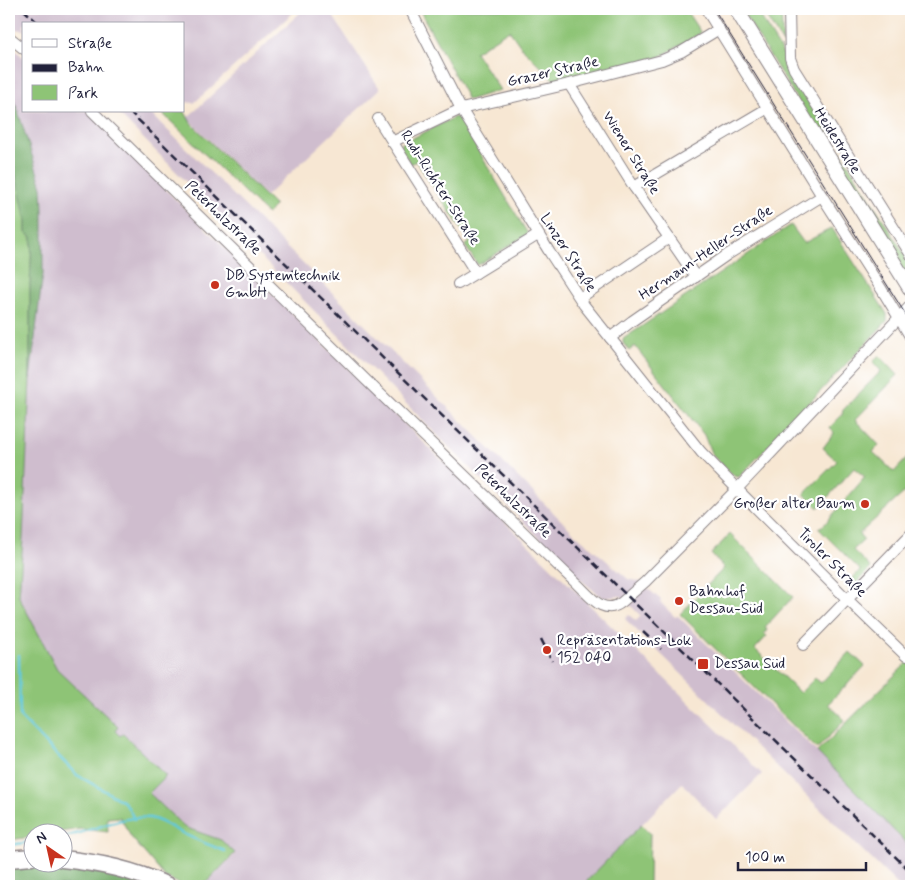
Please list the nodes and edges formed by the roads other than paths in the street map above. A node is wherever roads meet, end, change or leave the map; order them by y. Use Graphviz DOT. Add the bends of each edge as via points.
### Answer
graph roads {
  1 [pos="410,9"];
  2 [pos="706,9"];
  3 [pos="736,9"];
  4 [pos="789,9"];
  5 [pos="719,29"];
  6 [pos="9,37"];
  7 [pos="22,47"];
  8 [pos="570,84"];
  9 [pos="768,108"];
  10 [pos="461,109"];
  11 [pos="93,112"];
  12 [pos="378,119"];
  13 [pos="392,142"];
  14 [pos="634,187"];
  15 [pos="822,196"];
  16 [pos="538,234"];
  17 [pos="669,238"];
  18 [pos="911,255"];
  19 [pos="476,273"];
  20 [pos="696,277"];
  21 [pos="458,284"];
  22 [pos="911,290"];
  23 [pos="580,298"];
  24 [pos="911,306"];
  25 [pos="899,319"];
  26 [pos="610,338"];
  27 [pos="911,338"];
  28 [pos="737,489"];
  29 [pos="911,534"];
  30 [pos="847,599"];
  31 [pos="802,645"];
  32 [pos="906,656"];
  33 [pos="22,858"];
  34 [pos="9,859"];
  35 [pos="72,861"];
  36 [pos="168,886"];
  1 -- 10 [label="street, Linzer Straße"];
  2 -- 5 [label="street"];
  3 -- 22 [label="street, Heidestraße"];
  4 -- 18 [label="street, Heidestraße" via="790,58 794,69"];
  5 -- 8 [label="street, Grazer Straße" via="662,60"];
  5 -- 9 [label="street"];
  6 -- 7 [label="street"];
  8 -- 10 [label="street, Grazer Straße"];
  8 -- 14 [label="street, Wiener Straße"];
  9 -- 14 [label="street"];
  9 -- 15 [label="street"];
  10 -- 13 [label="street, Grazer Straße"];
  10 -- 16 [label="street, Linzer Straße"];
  11 -- 28 [label="street, Peterholzstraße" via="601,605 608,608 618,606"];
  12 -- 13 [label="street, Rudi-Richter-Straße"];
  13 -- 19 [label="street, Rudi-Richter-Straße"];
  14 -- 17 [label="street, Wiener Straße"];
  15 -- 20 [label="street, Hermann-Heller-Straße"];
  15 -- 25 [label="street"];
  16 -- 19 [label="street"];
  16 -- 23 [label="street, Linzer Straße"];
  17 -- 20 [label="street, Wiener Straße"];
  17 -- 23 [label="street"];
  19 -- 21 [label="street"];
  20 -- 26 [label="street, Hermann-Heller-Straße"];
  23 -- 26 [label="street, Linzer Straße"];
  24 -- 25 [label="street, Peterholzstraße"];
  25 -- 27 [label="street"];
  25 -- 28 [label="street, Peterholzstraße"];
  26 -- 28 [label="street, Linzer Straße" via="701,452"];
  28 -- 30 [label="street, Tiroler Straße"];
  29 -- 30 [label="street"];
  30 -- 31 [label="street"];
  30 -- 32 [label="street, Tiroler Straße"];
  33 -- 34 [label="main road"];
  35 -- 36 [label="main road" via="108,866"];
}
